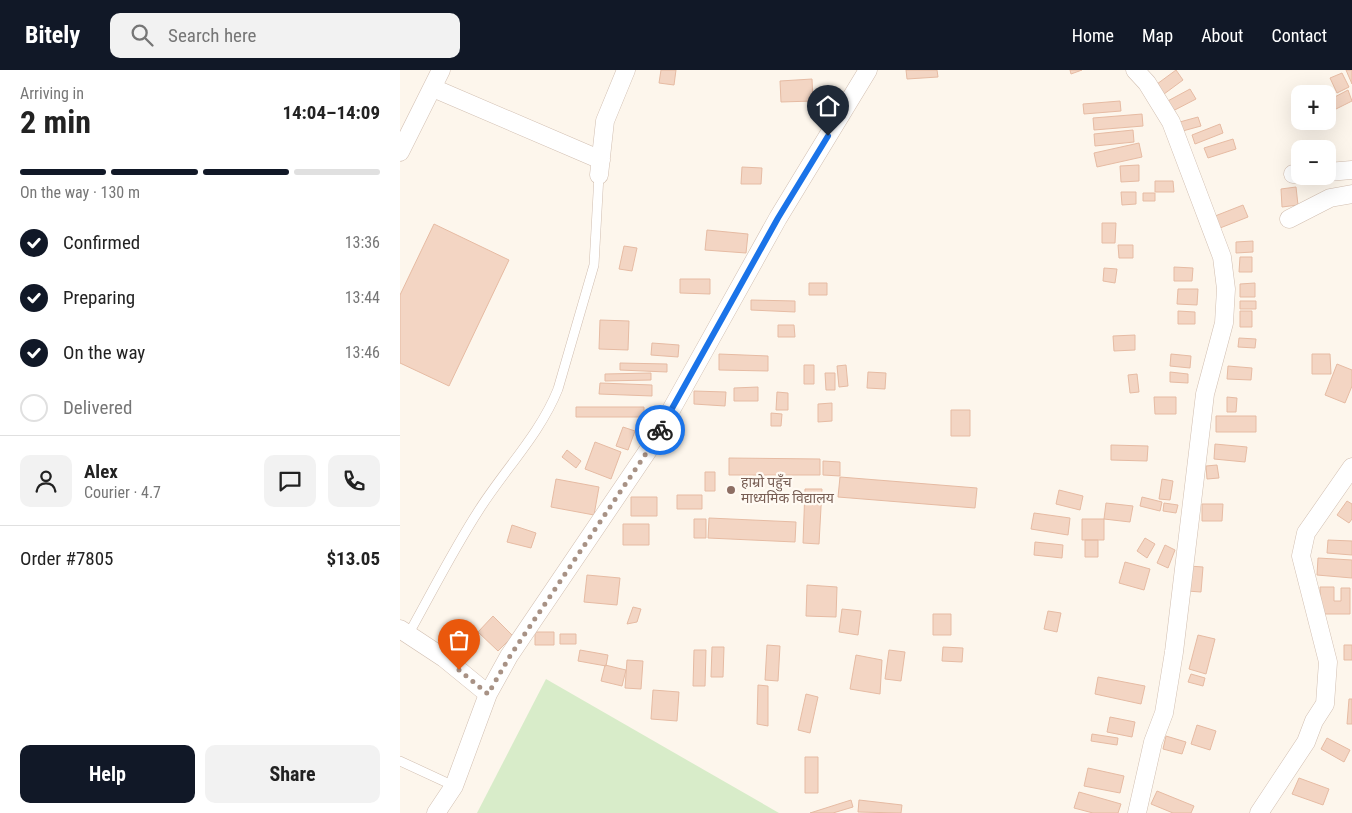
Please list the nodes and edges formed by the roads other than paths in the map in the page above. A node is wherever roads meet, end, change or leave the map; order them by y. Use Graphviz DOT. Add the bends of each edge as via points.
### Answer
graph roads {
  1 [pos="441,70"];
  2 [pos="626,70"];
  3 [pos="868,70"];
  4 [pos="1135,70"];
  5 [pos="433,88"];
  6 [pos="400,152"];
  7 [pos="600,168"];
  8 [pos="1352,170"];
  9 [pos="1336,171"];
  10 [pos="1352,194"];
  11 [pos="1289,219"];
  12 [pos="1352,466"];
  13 [pos="404,632"];
  14 [pos="488,694"];
  15 [pos="400,761"];
  16 [pos="454,786"];
  17 [pos="436,813"];
  18 [pos="1137,813"];
  19 [pos="1259,813"];
  1 -- 5 [label="street"];
  2 -- 7 [label="street" via="605,121"];
  3 -- 14 [label="street" via="778,218 651,446"];
  4 -- 18 [label="street" via="1171,122 1222,257 1226,289 1224,323 1205,394 1164,713"];
  5 -- 6 [label="street"];
  5 -- 7 [label="street"];
  7 -- 13 [label="lane" via="594,265 552,405 479,509"];
  8 -- 9 [label="street"];
  10 -- 11 [label="street" via="1330,198"];
  12 -- 19 [label="street" via="1306,532 1301,556 1328,662 1325,704 1314,720 1306,742"];
  13 -- 14 [label="street" via="444,658"];
  14 -- 16 [label="street"];
  15 -- 16 [label="lane"];
  16 -- 17 [label="street"];
}
